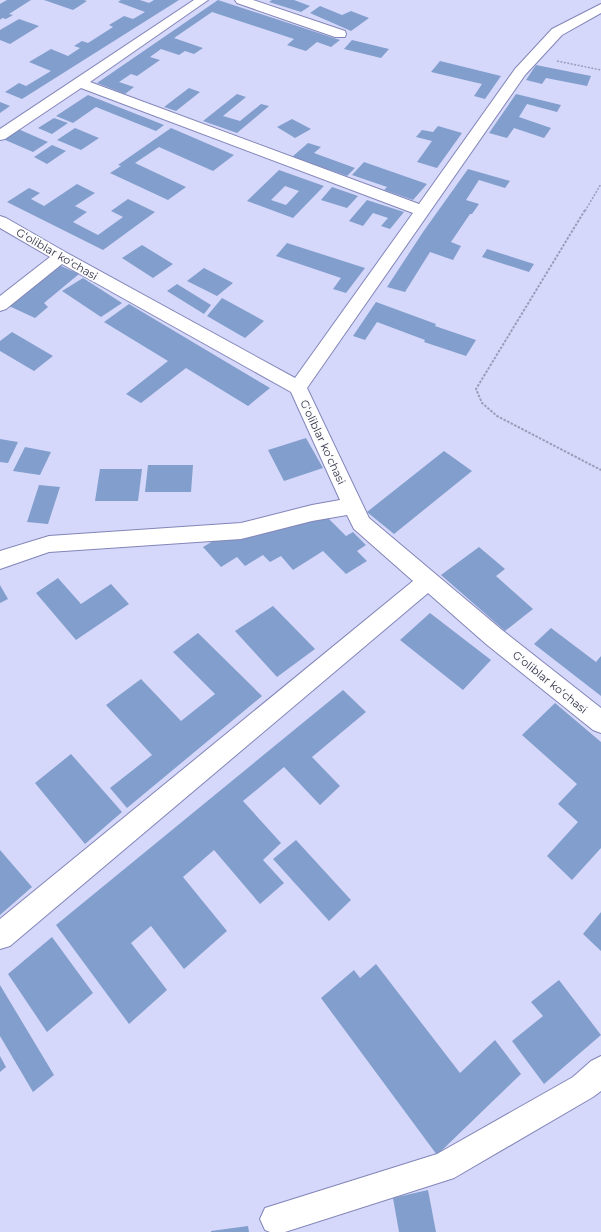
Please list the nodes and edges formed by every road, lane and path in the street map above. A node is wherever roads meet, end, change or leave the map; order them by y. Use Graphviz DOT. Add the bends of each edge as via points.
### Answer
graph roads {
  1 [pos="202,0"];
  2 [pos="242,0"];
  3 [pos="601,8"];
  4 [pos="340,34"];
  5 [pos="535,56"];
  6 [pos="601,70"];
  7 [pos="80,82"];
  8 [pos="0,136"];
  9 [pos="601,184"];
  10 [pos="422,211"];
  11 [pos="0,221"];
  12 [pos="61,257"];
  13 [pos="0,305"];
  14 [pos="298,388"];
  15 [pos="601,470"];
  16 [pos="353,506"];
  17 [pos="0,560"];
  18 [pos="428,581"];
  19 [pos="601,722"];
  20 [pos="0,936"];
  21 [pos="601,1071"];
  22 [pos="276,1219"];
  1 -- 7 [label="street"];
  2 -- 4 [label="street"];
  3 -- 5 [label="street" via="557,32"];
  5 -- 6 [label="path"];
  5 -- 10 [label="street" via="520,72"];
  7 -- 8 [label="street"];
  7 -- 10 [label="street"];
  9 -- 15 [label="path" via="476,389 482,402 498,416"];
  10 -- 14 [label="street"];
  11 -- 12 [label="street, Gʻoliblar koʻchasi"];
  12 -- 13 [label="street"];
  12 -- 14 [label="street, Gʻoliblar koʻchasi"];
  14 -- 16 [label="street, Gʻoliblar koʻchasi"];
  16 -- 17 [label="street" via="312,513 241,531 49,544"];
  16 -- 18 [label="street, Gʻoliblar koʻchasi" via="361,523"];
  18 -- 19 [label="street, Gʻoliblar koʻchasi"];
  18 -- 20 [label="street"];
  21 -- 22 [label="street" via="583,1087 443,1166"];
}
